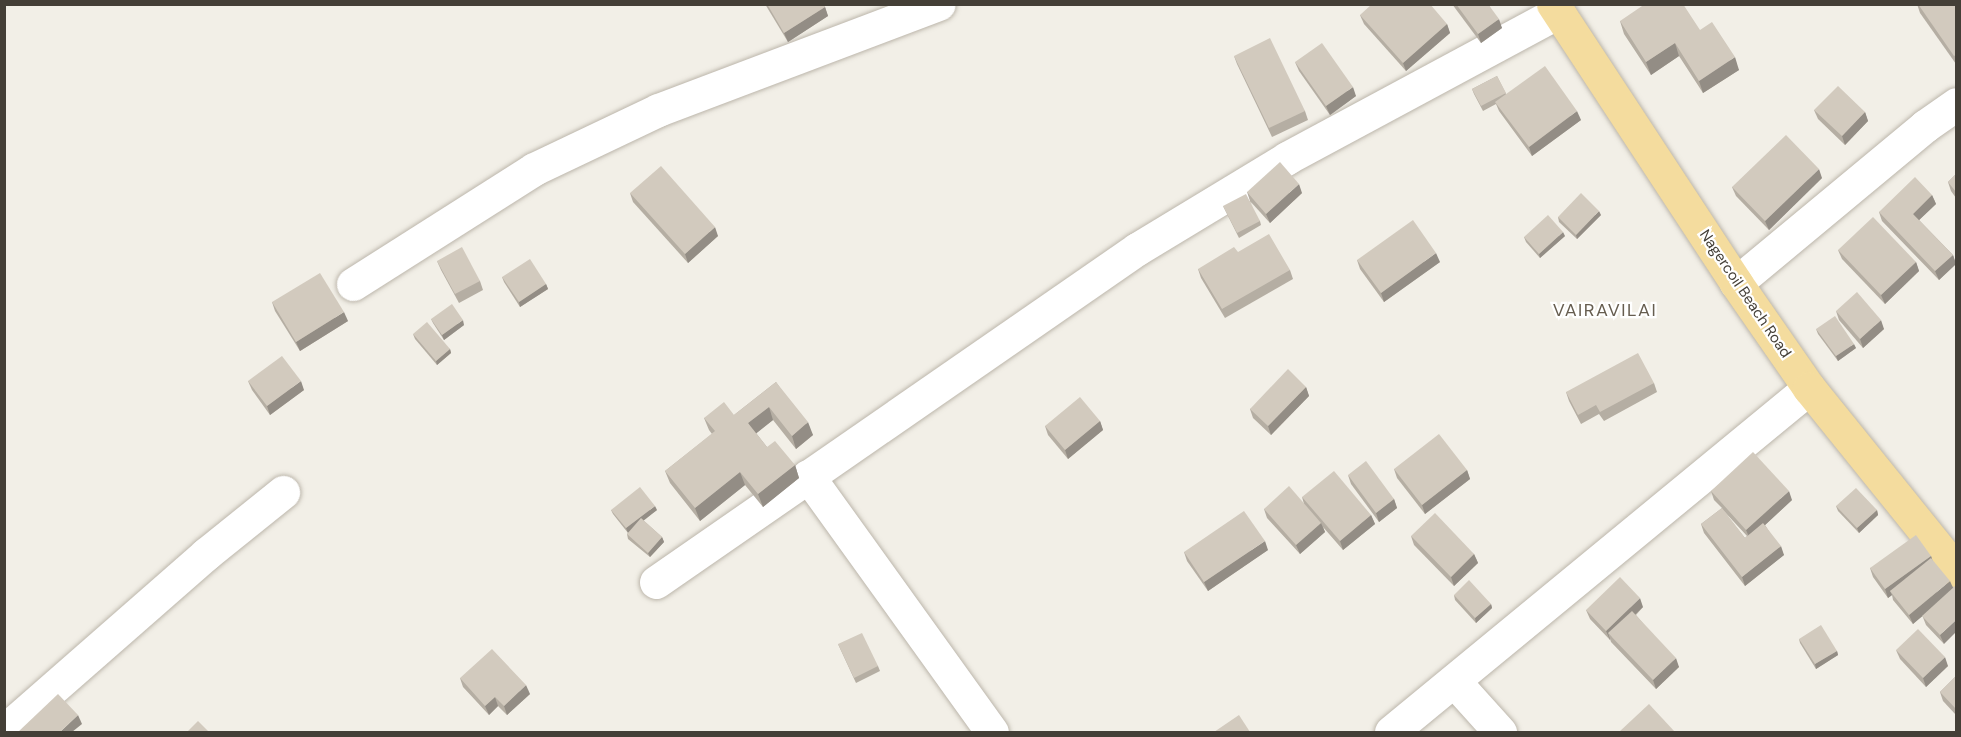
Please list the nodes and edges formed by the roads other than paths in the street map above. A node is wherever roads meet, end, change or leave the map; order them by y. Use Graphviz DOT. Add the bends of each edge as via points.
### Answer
graph roads {
  1 [pos="939,4"];
  2 [pos="1555,8"];
  3 [pos="1956,104"];
  4 [pos="1736,283"];
  5 [pos="353,284"];
  6 [pos="1809,388"];
  7 [pos="807,476"];
  8 [pos="283,492"];
  9 [pos="1956,570"];
  10 [pos="656,582"];
  11 [pos="1454,681"];
  12 [pos="4,731"];
  13 [pos="992,732"];
  14 [pos="1391,732"];
  15 [pos="1500,732"];
  1 -- 5 [label="street" via="658,110 534,170"];
  2 -- 4 [label="main road, Nagercoil Beach Road"];
  2 -- 7 [label="street" via="1287,159 1137,249"];
  3 -- 4 [label="street"];
  4 -- 6 [label="main road, Nagercoil Beach Road"];
  6 -- 9 [label="main road, Nagercoil Beach Road"];
  6 -- 11 [label="street"];
  7 -- 10 [label="street"];
  7 -- 13 [label="street"];
  8 -- 12 [label="street" via="206,554"];
  11 -- 14 [label="street"];
  11 -- 15 [label="street"];
}
